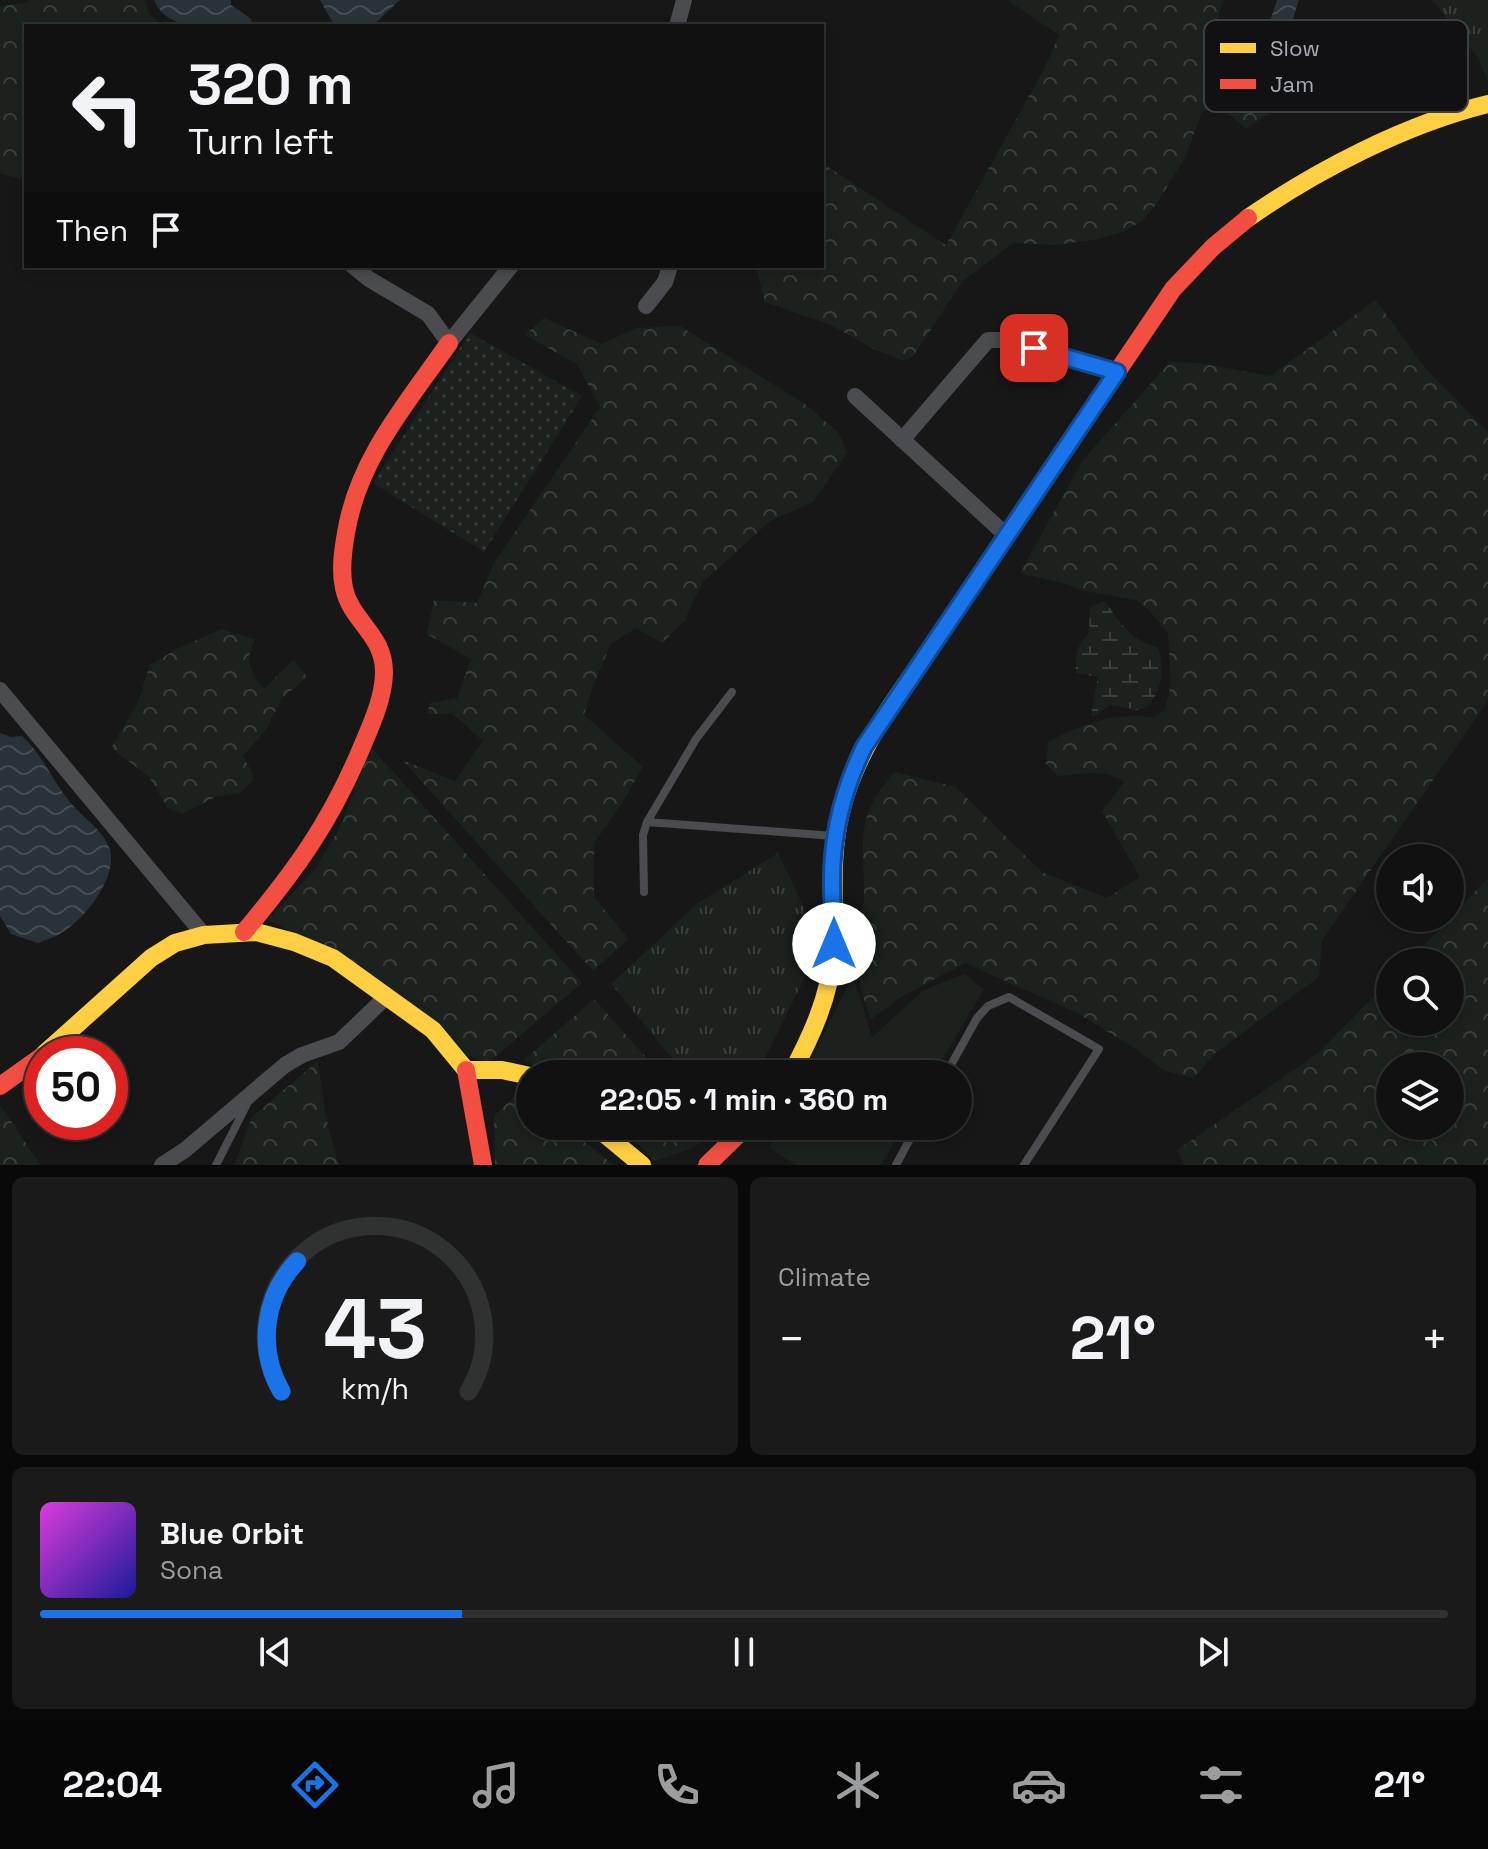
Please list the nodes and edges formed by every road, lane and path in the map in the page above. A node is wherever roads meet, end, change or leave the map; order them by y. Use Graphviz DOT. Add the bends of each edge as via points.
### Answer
graph roads {
  1 [pos="684,0"];
  2 [pos="678,24"];
  3 [pos="1488,104"];
  4 [pos="1468,109"];
  5 [pos="1457,112"];
  6 [pos="355,268"];
  7 [pos="509,268"];
  8 [pos="669,268"];
  9 [pos="646,306"];
  10 [pos="449,343"];
  11 [pos="1117,372"];
  12 [pos="855,396"];
  13 [pos="902,440"];
  14 [pos="1007,536"];
  15 [pos="0,690"];
  16 [pos="732,692"];
  17 [pos="647,822"];
  18 [pos="836,836"];
  19 [pos="644,892"];
  20 [pos="244,932"];
  21 [pos="204,935"];
  22 [pos="386,997"];
  23 [pos="64,1036"];
  24 [pos="799,1060"];
  25 [pos="954,1060"];
  26 [pos="24,1069"];
  27 [pos="466,1070"];
  28 [pos="516,1073"];
  29 [pos="0,1086"];
  30 [pos="255,1089"];
  31 [pos="612,1140"];
  32 [pos="733,1140"];
  33 [pos="909,1140"];
  34 [pos="162,1165"];
  35 [pos="216,1165"];
  36 [pos="483,1165"];
  37 [pos="642,1165"];
  38 [pos="707,1165"];
  39 [pos="896,1165"];
  40 [pos="1024,1165"];
  1 -- 2 [label="street"];
  3 -- 4 [label="main road"];
  5 -- 11 [label="main road" via="1374,145 1240,223 1173,289"];
  6 -- 10 [label="street" via="416,304"];
  7 -- 10 [label="street"];
  8 -- 9 [label="street"];
  10 -- 20 [label="main road" via="363,470 345,533 345,590 382,645 381,700 318,838"];
  11 -- 13 [label="street" via="1006,340 988,340"];
  11 -- 14 [label="main road"];
  12 -- 13 [label="street"];
  13 -- 14 [label="street"];
  14 -- 18 [label="main road" via="864,747 847,781"];
  15 -- 21 [label="street"];
  16 -- 17 [label="lane" via="696,739"];
  17 -- 18 [label="lane"];
  17 -- 19 [label="lane"];
  18 -- 24 [label="main road" via="832,963 823,1004"];
  20 -- 21 [label="main road"];
  20 -- 22 [label="main road" via="294,942 333,958"];
  21 -- 23 [label="main road" via="175,943 151,958"];
  22 -- 27 [label="main road" via="433,1030"];
  22 -- 30 [label="street" via="339,1042 302,1055"];
  25 -- 40 [label="lane" via="977,1018 1009,997 1099,1049"];
  26 -- 29 [label="main road"];
  27 -- 28 [label="main road"];
  27 -- 36 [label="main road"];
  30 -- 34 [label="street"];
  30 -- 35 [label="lane"];
  31 -- 37 [label="main road"];
  32 -- 38 [label="main road"];
  33 -- 39 [label="lane"];
}
